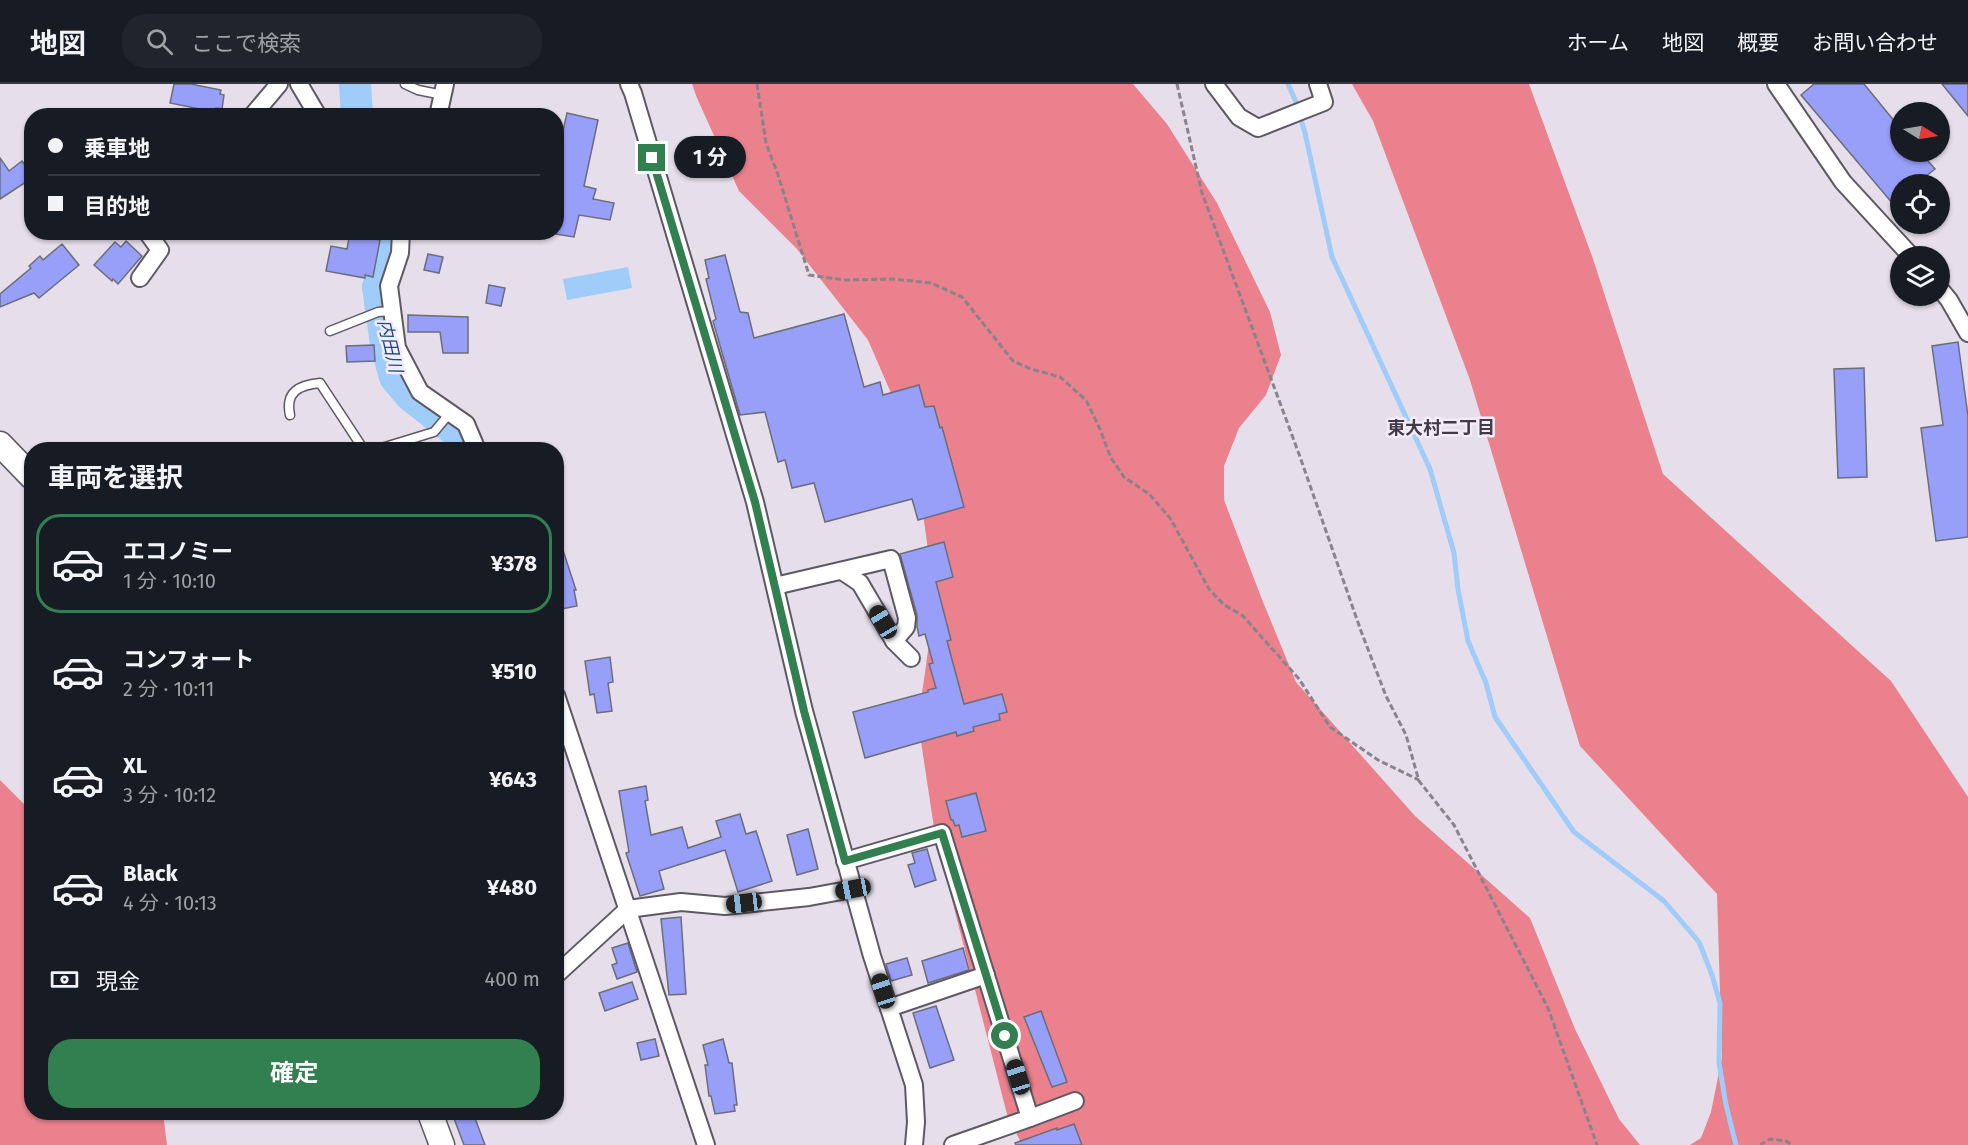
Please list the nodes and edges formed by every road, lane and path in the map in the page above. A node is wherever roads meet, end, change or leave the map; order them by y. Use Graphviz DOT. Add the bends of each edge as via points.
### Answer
graph roads {
  1 [pos="279,84"];
  2 [pos="299,84"];
  3 [pos="405,84"];
  4 [pos="628,84"];
  5 [pos="757,84"];
  6 [pos="1177,84"];
  7 [pos="1214,84"];
  8 [pos="1318,84"];
  9 [pos="1776,84"];
  10 [pos="444,89"];
  11 [pos="259,108"];
  12 [pos="313,108"];
  13 [pos="440,108"];
  14 [pos="153,240"];
  15 [pos="401,240"];
  16 [pos="1902,246"];
  17 [pos="140,278"];
  18 [pos="1950,302"];
  19 [pos="385,312"];
  20 [pos="330,331"];
  21 [pos="1968,333"];
  22 [pos="450,413"];
  23 [pos="290,415"];
  24 [pos="359,442"];
  25 [pos="401,442"];
  26 [pos="474,442"];
  27 [pos="0,444"];
  28 [pos="24,469"];
  29 [pos="842,571"];
  30 [pos="775,586"];
  31 [pos="894,641"];
  32 [pos="911,658"];
  33 [pos="564,719"];
  34 [pos="1419,780"];
  35 [pos="845,861"];
  36 [pos="853,889"];
  37 [pos="627,909"];
  38 [pos="564,968"];
  39 [pos="986,975"];
  40 [pos="889,1008"];
  41 [pos="1075,1101"];
  42 [pos="1030,1118"];
  43 [pos="433,1120"];
  44 [pos="442,1145"];
  45 [pos="706,1145"];
  46 [pos="914,1145"];
  47 [pos="953,1145"];
  48 [pos="1597,1145"];
  49 [pos="1760,1145"];
  50 [pos="1792,1145"];
  1 -- 11 [label="street"];
  2 -- 12 [label="street"];
  3 -- 10 [label="lane" via="418,90"];
  4 -- 30 [label="street" via="755,502"];
  5 -- 34 [label="path" via="765,144 809,275 931,283 962,297 1013,361 1060,377 1086,400 1111,458 1124,477 1149,494 1170,518 1209,589 1223,604 1243,616 1299,679 1330,727 1377,760"];
  6 -- 34 [label="path" via="1202,193 1361,631 1406,735"];
  7 -- 8 [label="street" via="1239,117 1258,128 1324,102"];
  9 -- 16 [label="street" via="1843,182"];
  10 -- 13 [label="street"];
  14 -- 17 [label="street" via="160,250"];
  15 -- 19 [label="street"];
  18 -- 21 [label="street"];
  19 -- 20 [label="lane"];
  19 -- 22 [label="street" via="397,348 420,392"];
  22 -- 25 [label="lane" via="434,432"];
  22 -- 26 [label="street" via="466,424"];
  23 -- 24 [label="lane" via="290,398 297,390 306,384 320,383"];
  27 -- 28 [label="street"];
  29 -- 30 [label="street"];
  29 -- 31 [label="street" via="860,583"];
  29 -- 31 [label="street" via="891,560 907,618 906,627"];
  30 -- 35 [label="street"];
  31 -- 32 [label="street"];
  33 -- 37 [label="street"];
  34 -- 48 [label="path" via="1454,825 1548,1008"];
  35 -- 36 [label="street"];
  35 -- 39 [label="street" via="942,833"];
  36 -- 37 [label="street" via="725,906 681,902"];
  36 -- 40 [label="street"];
  37 -- 38 [label="street"];
  37 -- 45 [label="street"];
  39 -- 40 [label="street"];
  39 -- 42 [label="street"];
  40 -- 46 [label="street" via="914,1084"];
  41 -- 42 [label="street"];
  42 -- 47 [label="street"];
  43 -- 44 [label="street"];
  49 -- 50 [label="path" via="1770,1139"];
}
